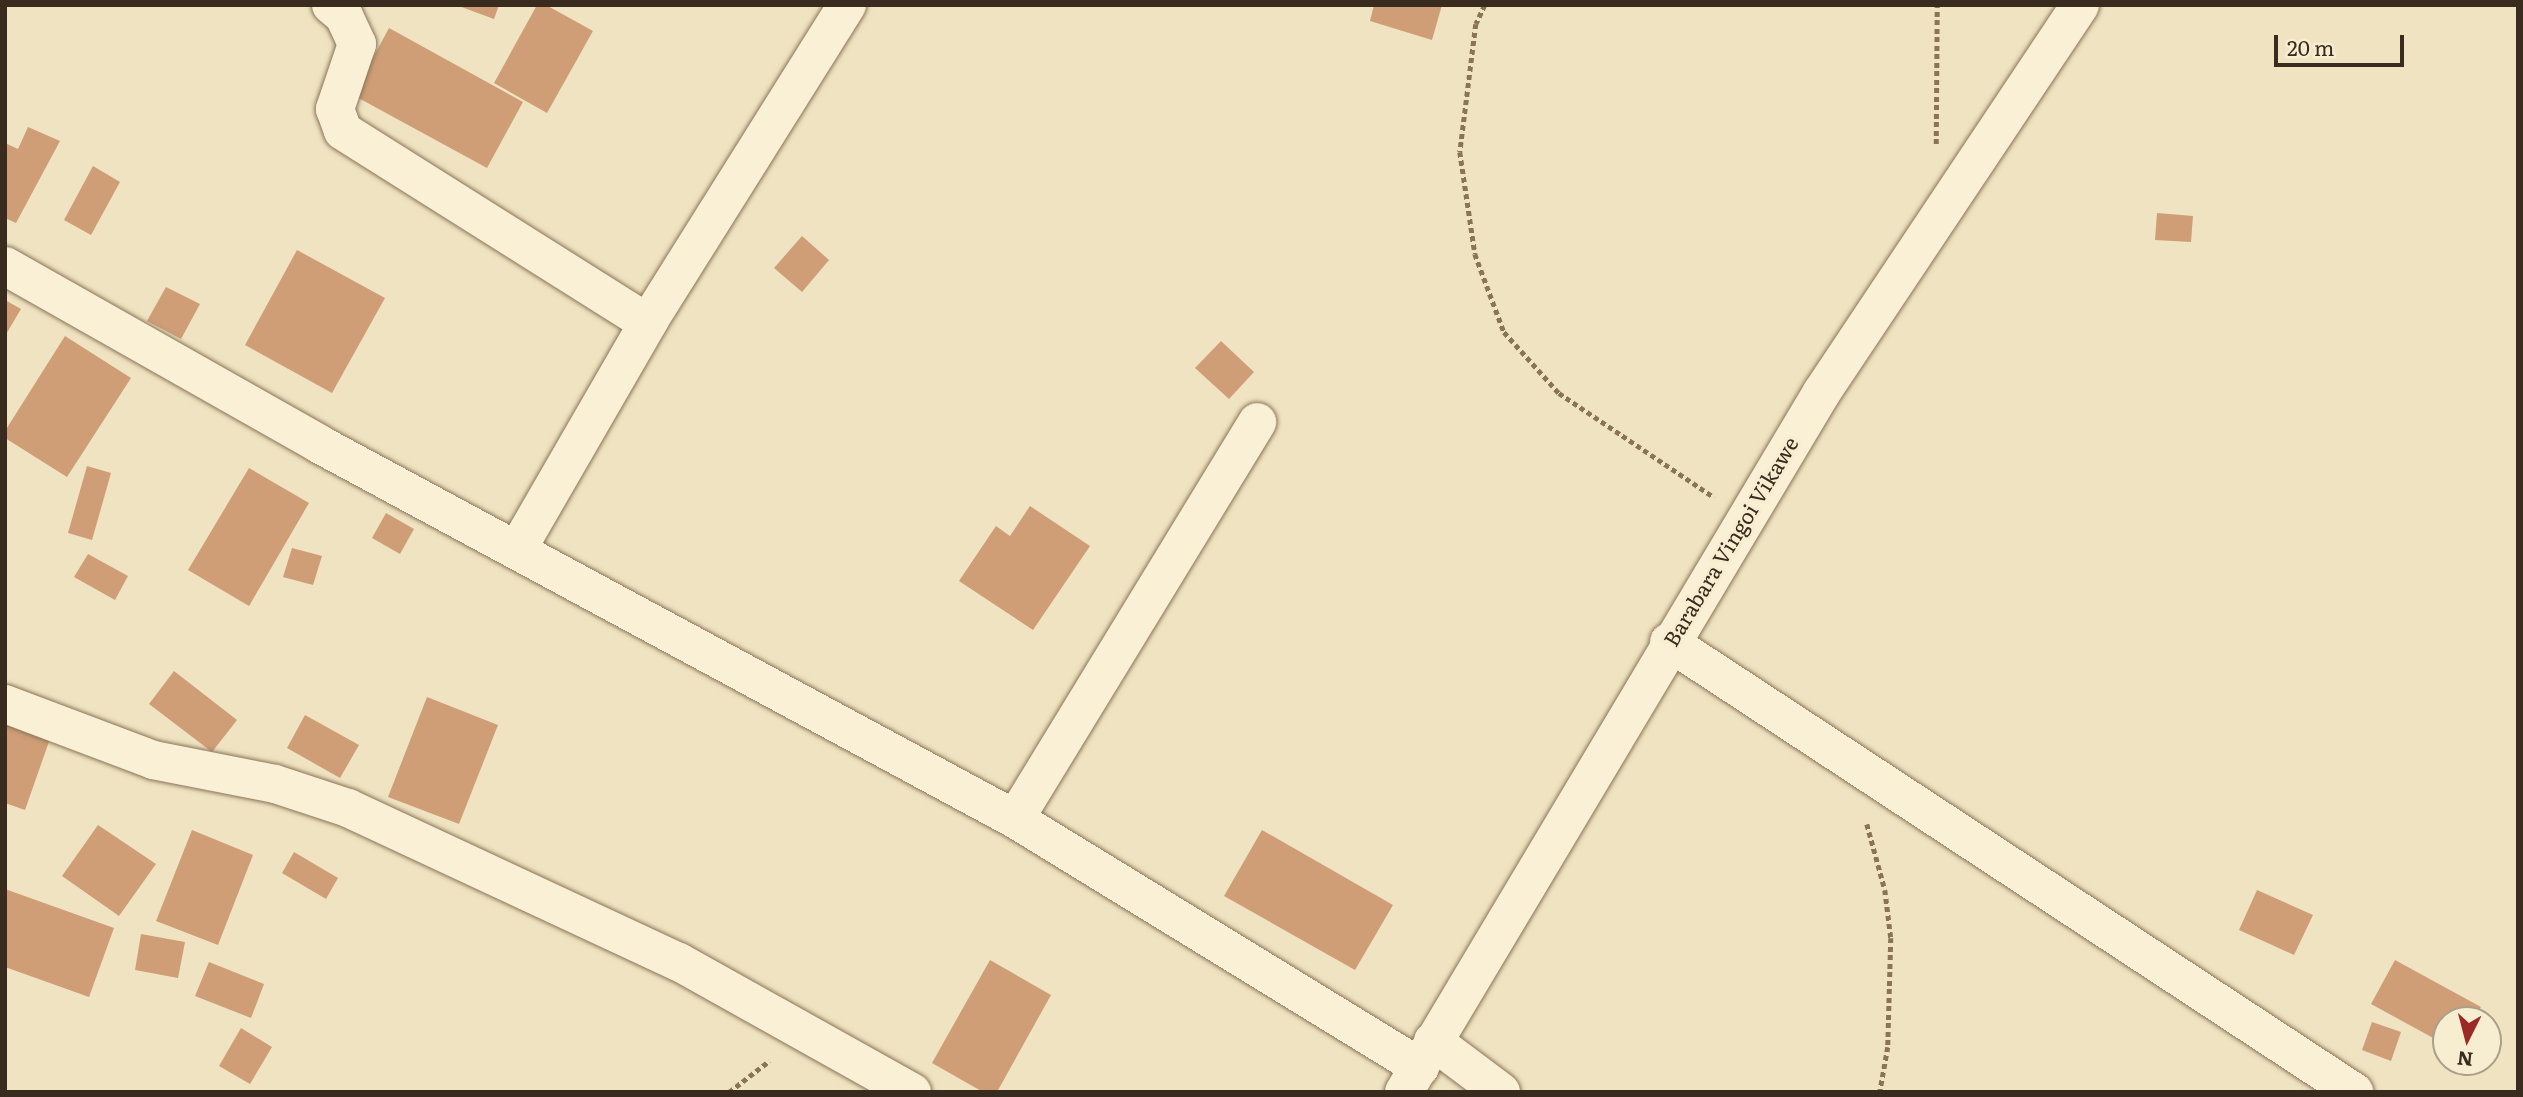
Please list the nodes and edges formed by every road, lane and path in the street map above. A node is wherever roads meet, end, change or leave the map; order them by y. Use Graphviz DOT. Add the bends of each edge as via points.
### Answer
graph roads {
  1 [pos="331,5"];
  2 [pos="847,5"];
  3 [pos="1485,5"];
  4 [pos="1937,5"];
  5 [pos="2080,5"];
  6 [pos="1936,215"];
  7 [pos="5,266"];
  8 [pos="648,323"];
  9 [pos="1257,422"];
  10 [pos="1744,518"];
  11 [pos="517,548"];
  12 [pos="1669,642"];
  13 [pos="5,704"];
  14 [pos="1848,759"];
  15 [pos="1015,820"];
  16 [pos="1419,1067"];
  17 [pos="912,1092"];
  18 [pos="1501,1092"];
  19 [pos="1880,1092"];
  20 [pos="2354,1092"];
  1 -- 8 [label="street" via="344,16 357,44 335,109 343,131"];
  2 -- 8 [label="street"];
  3 -- 10 [label="path" via="1476,24 1460,152 1475,254 1504,332 1559,393"];
  4 -- 6 [label="path"];
  5 -- 6 [label="street, Barabara Vingoi Vikawe"];
  6 -- 10 [label="street, Barabara Vingoi Vikawe"];
  7 -- 11 [label="street" via="319,444"];
  8 -- 11 [label="street"];
  9 -- 15 [label="street"];
  10 -- 12 [label="street, Barabara Vingoi Vikawe"];
  11 -- 15 [label="street"];
  12 -- 14 [label="street"];
  12 -- 16 [label="street, Barabara Vingoi Vikawe"];
  13 -- 17 [label="street" via="153,760 275,784 348,808 679,962"];
  14 -- 19 [label="path" via="1885,890 1891,937 1888,1047"];
  14 -- 20 [label="street"];
  15 -- 16 [label="street"];
  16 -- 18 [label="street"];
}
